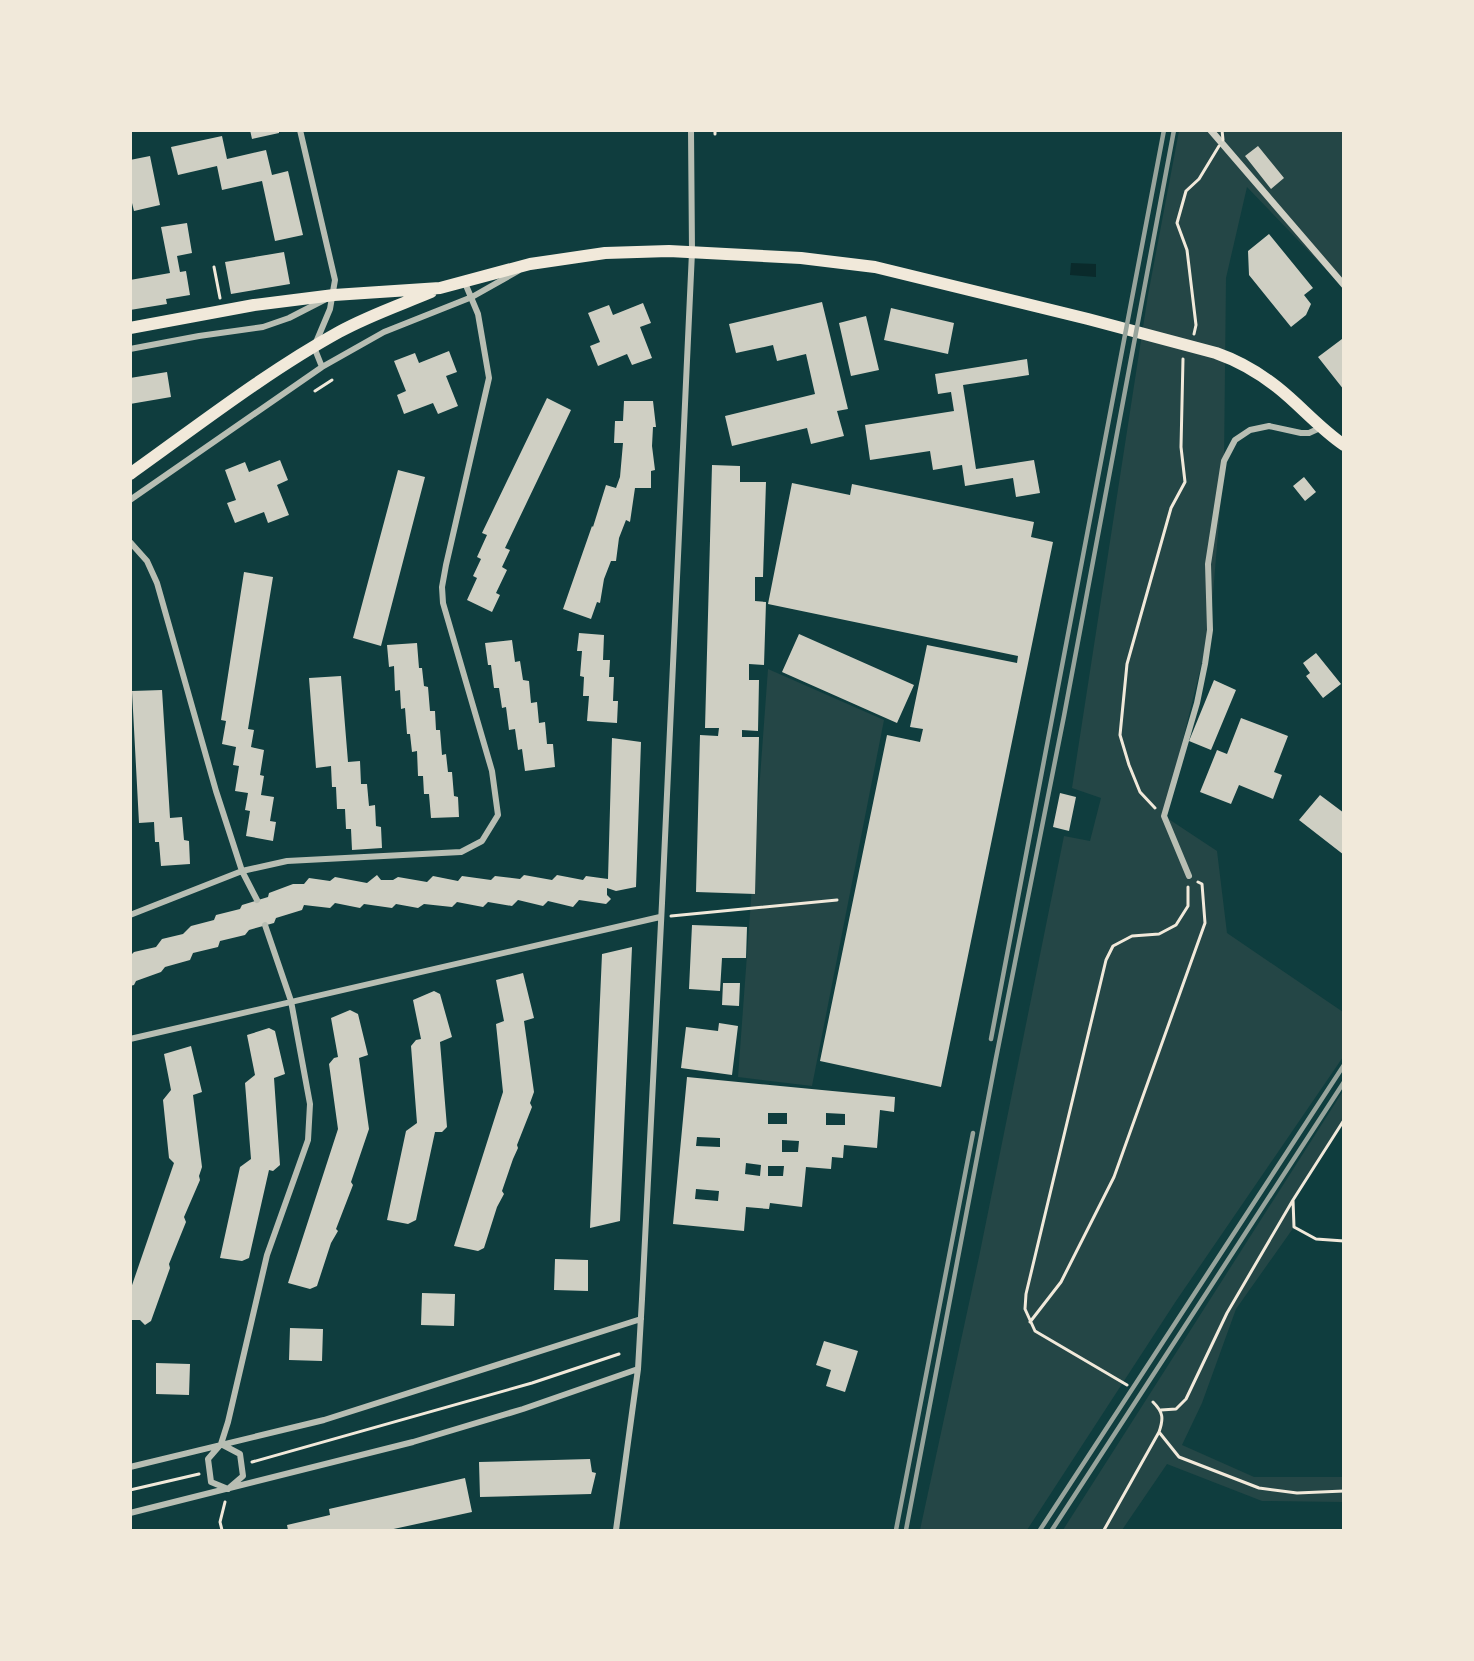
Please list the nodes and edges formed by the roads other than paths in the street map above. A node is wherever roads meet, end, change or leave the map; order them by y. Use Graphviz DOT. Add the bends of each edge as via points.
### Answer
graph roads {
  1 [pos="300,130"];
  2 [pos="691,130"];
  3 [pos="692,252"];
  4 [pos="530,264"];
  5 [pos="465,283"];
  6 [pos="440,288"];
  7 [pos="334,295"];
  8 [pos="472,297"];
  9 [pos="130,328"];
  10 [pos="314,347"];
  11 [pos="130,349"];
  12 [pos="322,367"];
  13 [pos="1320,428"];
  14 [pos="1344,445"];
  15 [pos="130,474"];
  16 [pos="130,500"];
  17 [pos="130,542"];
  18 [pos="242,871"];
  19 [pos="1189,876"];
  20 [pos="257,900"];
  21 [pos="130,915"];
  22 [pos="660,917"];
  23 [pos="265,925"];
  24 [pos="291,1001"];
  25 [pos="130,1039"];
  26 [pos="641,1319"];
  27 [pos="638,1369"];
  28 [pos="221,1444"];
  29 [pos="130,1467"];
  30 [pos="228,1489"];
  31 [pos="130,1513"];
  32 [pos="616,1530"];
  1 -- 7 [label="street" via="335,280"];
  2 -- 3 [label="street"];
  3 -- 4 [label="main road" via="605,253"];
  3 -- 13 [label="main road" via="858,264 1216,353 1267,379"];
  3 -- 22 [label="street"];
  4 -- 5 [label="main road"];
  4 -- 8 [label="street"];
  5 -- 6 [label="main road"];
  5 -- 8 [label="street"];
  6 -- 7 [label="main road"];
  6 -- 10 [label="main road" via="348,327"];
  7 -- 9 [label="main road"];
  7 -- 10 [label="street"];
  7 -- 11 [label="street" via="273,324"];
  8 -- 12 [label="street" via="384,332"];
  8 -- 18 [label="street" via="486,356 488,385 442,592 492,771 498,815 482,841 461,852 287,861"];
  10 -- 12 [label="street"];
  10 -- 15 [label="main road"];
  12 -- 16 [label="street"];
  13 -- 14 [label="main road"];
  13 -- 19 [label="street" via="1309,433 1269,426 1250,430 1235,440 1226,454 1208,564 1210,630 1205,664 1164,816"];
  17 -- 18 [label="street" via="147,561 157,583"];
  18 -- 20 [label="street"];
  18 -- 21 [label="street"];
  22 -- 24 [label="street"];
  22 -- 26 [label="street"];
  23 -- 24 [label="street"];
  24 -- 25 [label="street"];
  24 -- 28 [label="street" via="310,1104 308,1140 267,1254"];
  26 -- 27 [label="street"];
  26 -- 28 [label="street" via="324,1420"];
  27 -- 30 [label="street" via="413,1442"];
  27 -- 32 [label="street"];
  28 -- 29 [label="street"];
  28 -- 30 [label="street" via="208,1459 211,1482"];
  28 -- 30 [label="street" via="240,1454 243,1476"];
  30 -- 31 [label="street"];
}
